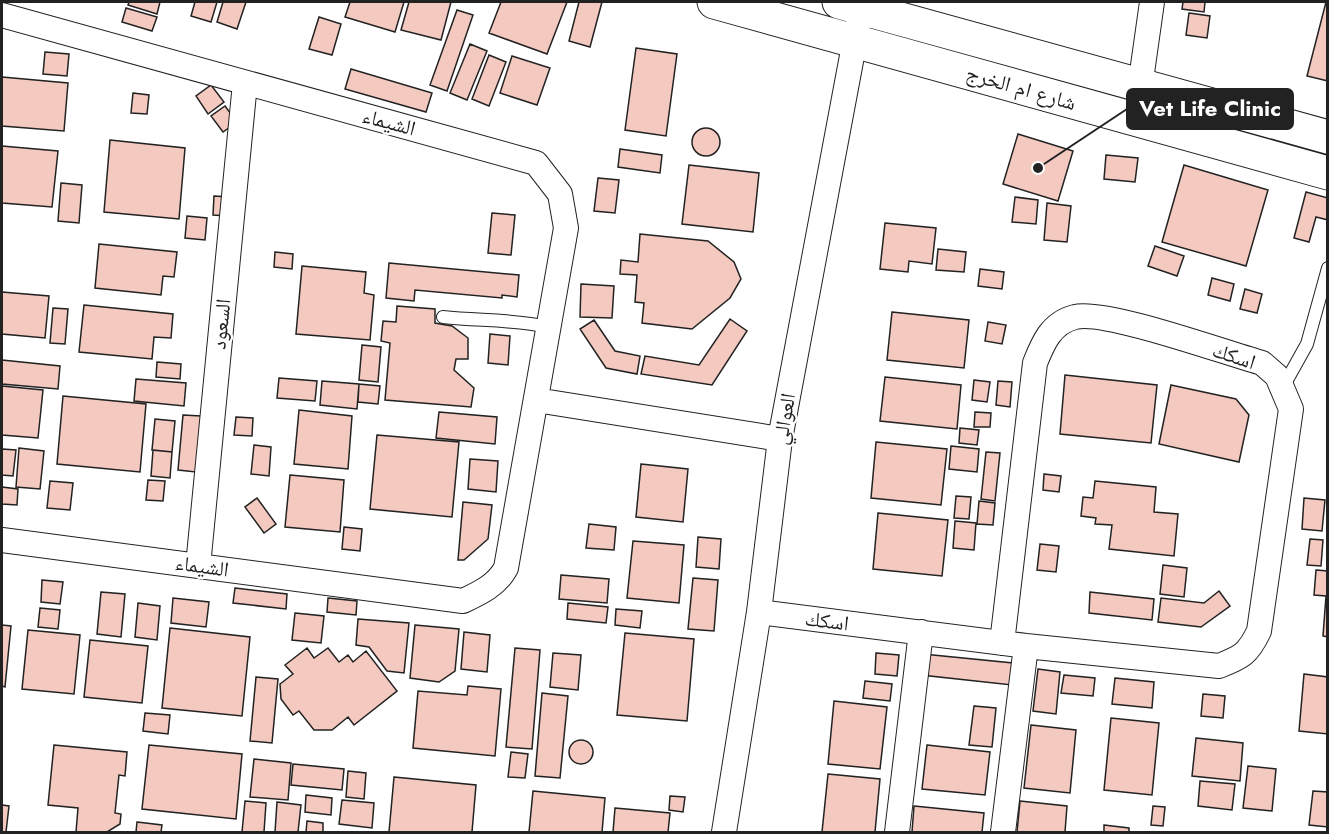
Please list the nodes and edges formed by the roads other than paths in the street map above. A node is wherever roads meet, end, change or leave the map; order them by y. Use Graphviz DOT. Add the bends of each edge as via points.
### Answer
graph roads {
  1 [pos="714,2"];
  2 [pos="1152,2"];
  3 [pos="850,5"];
  4 [pos="2,15"];
  5 [pos="853,41"];
  6 [pos="245,82"];
  7 [pos="1141,87"];
  8 [pos="1134,121"];
  9 [pos="1328,137"];
  10 [pos="1328,173"];
  11 [pos="1328,268"];
  12 [pos="443,318"];
  13 [pos="548,327"];
  14 [pos="1283,387"];
  15 [pos="536,400"];
  16 [pos="780,439"];
  17 [pos="2,540"];
  18 [pos="198,566"];
  19 [pos="759,612"];
  20 [pos="921,632"];
  21 [pos="1002,643"];
  22 [pos="1026,646"];
  23 [pos="724,832"];
  24 [pos="897,832"];
  25 [pos="1003,832"];
  1 -- 5 [label="street, شارع ام الخرج"];
  2 -- 7 [label="street"];
  3 -- 5 [label="street, العوالي"];
  3 -- 7 [label="street, شارع ام الخرج"];
  4 -- 6 [label="street, الشيماء"];
  5 -- 8 [label="street, شارع ام الخرج"];
  5 -- 16 [label="street, العوالي"];
  6 -- 13 [label="street, الشيماء" via="536,163 560,194 566,228"];
  6 -- 18 [label="street, السعود"];
  7 -- 8 [label="street"];
  7 -- 9 [label="street, شارع ام الخرج"];
  8 -- 10 [label="street, شارع ام الخرج"];
  11 -- 14 [label="lane" via="1307,344"];
  12 -- 13 [label="lane" via="518,320"];
  13 -- 15 [label="street, الشيماء"];
  14 -- 21 [label="street, اسكك" via="1262,363 1103,317 1075,317 1056,325 1044,339 1035,363"];
  14 -- 22 [label="street, اسكك" via="1291,409 1259,631 1249,651 1219,666"];
  15 -- 16 [label="street"];
  15 -- 18 [label="street, الشيماء" via="506,568 500,579 464,601"];
  16 -- 19 [label="street, العوالي"];
  17 -- 18 [label="street, الشيماء"];
  19 -- 20 [label="street, اسكك"];
  19 -- 23 [label="street, العوالي"];
  20 -- 21 [label="street, اسكك"];
  20 -- 24 [label="street"];
  21 -- 22 [label="street, اسكك"];
  22 -- 25 [label="street"];
}
